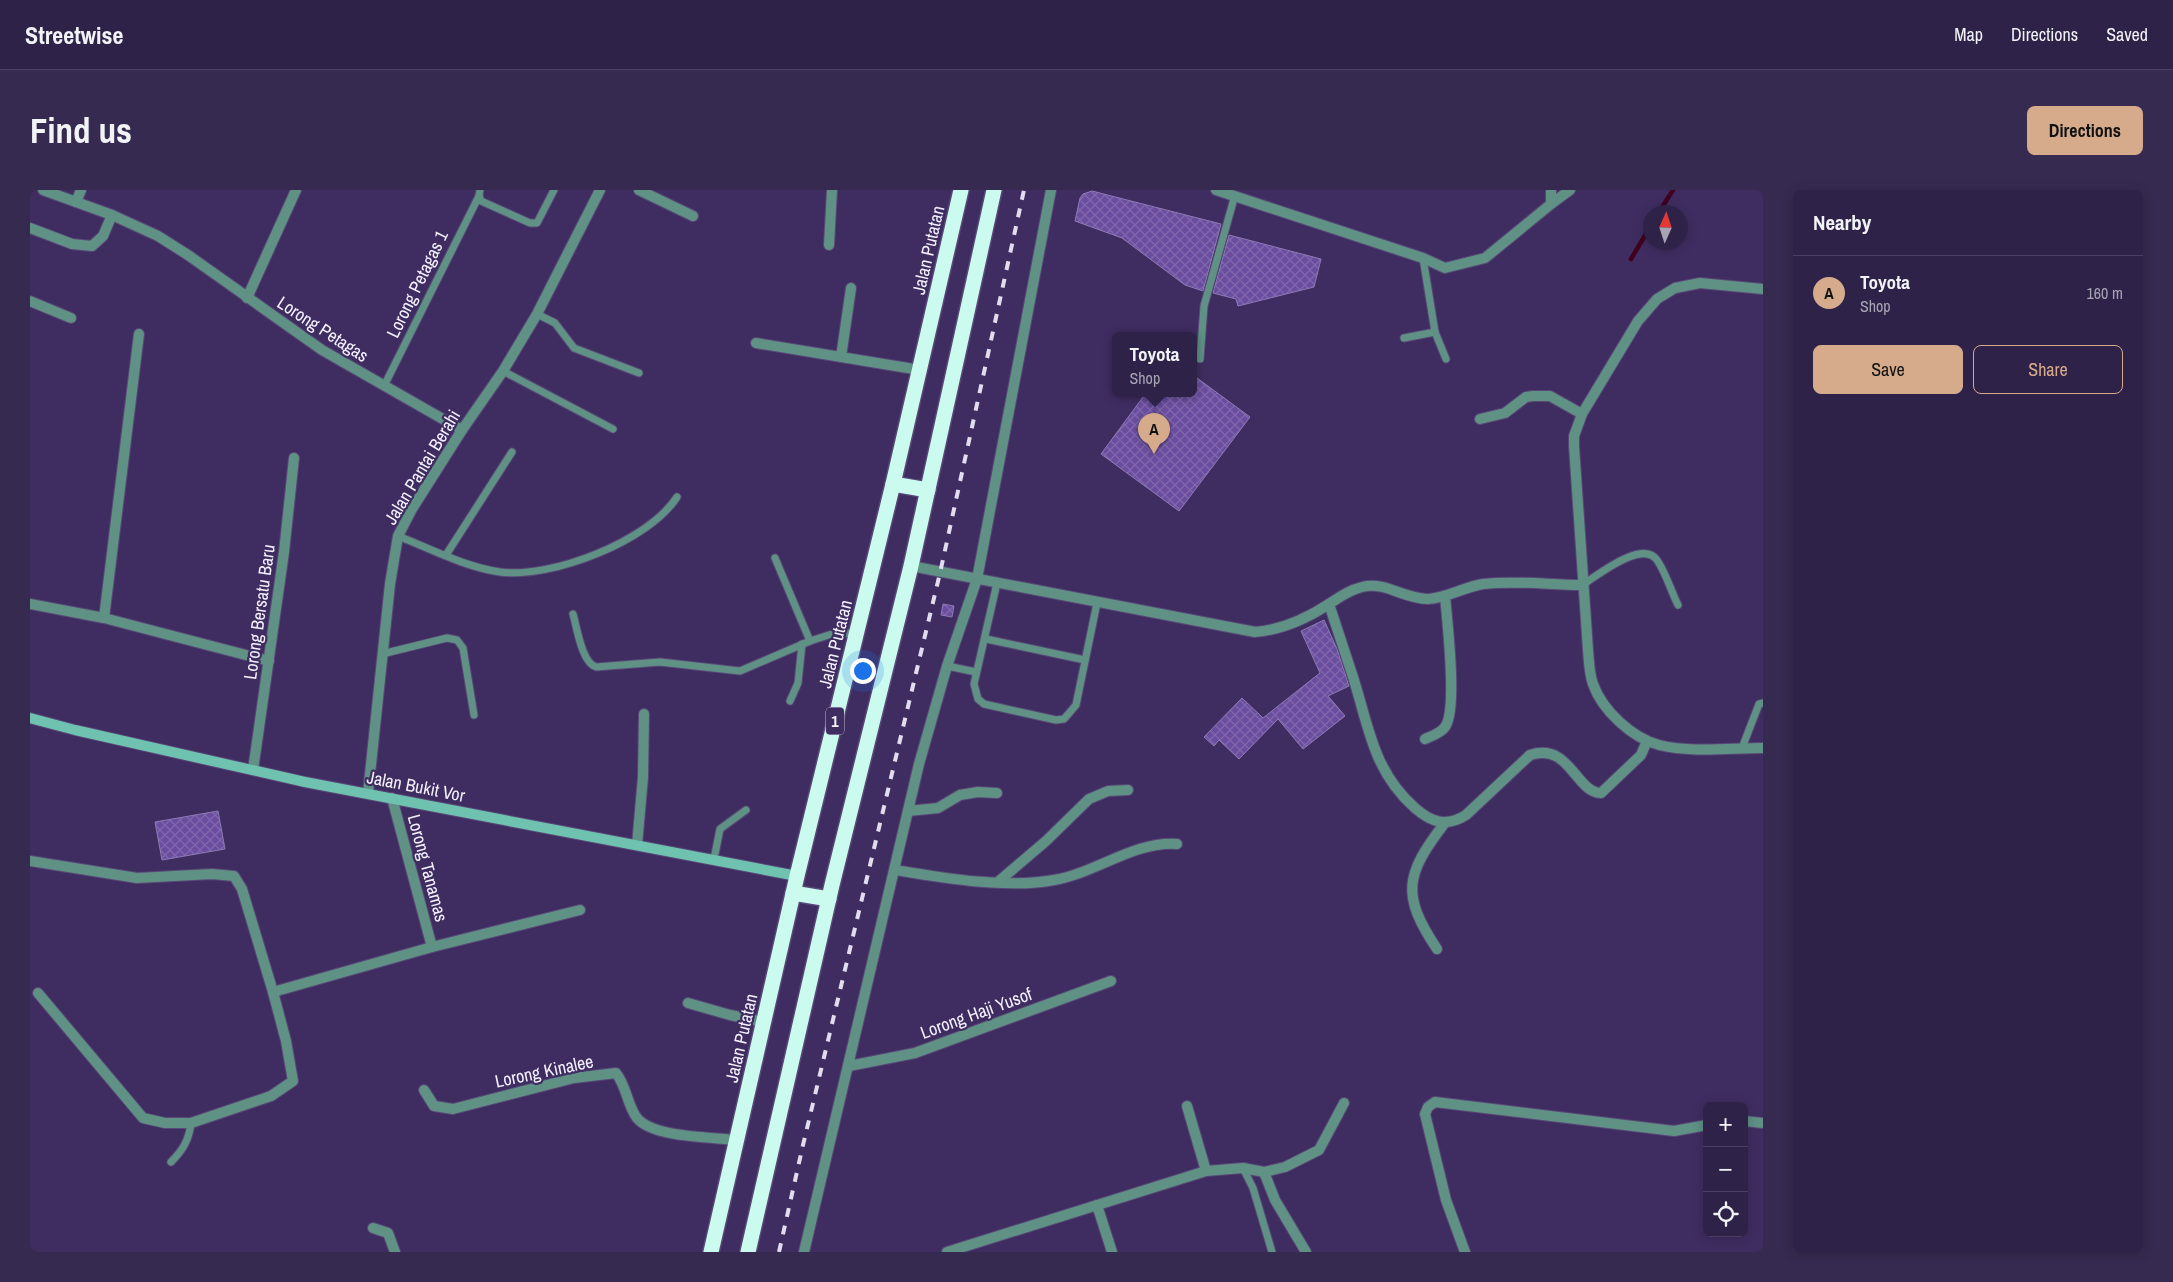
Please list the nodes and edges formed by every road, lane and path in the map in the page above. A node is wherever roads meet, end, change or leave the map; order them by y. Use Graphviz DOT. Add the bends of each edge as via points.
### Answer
graph roads {
  1 [pos="43,190"];
  2 [pos="81,190"];
  3 [pos="296,190"];
  4 [pos="554,190"];
  5 [pos="600,190"];
  6 [pos="639,190"];
  7 [pos="832,190"];
  8 [pos="961,190"];
  9 [pos="994,190"];
  10 [pos="1051,190"];
  11 [pos="1216,190"];
  12 [pos="1551,190"];
  13 [pos="1570,190"];
  14 [pos="479,193"];
  15 [pos="1235,195"];
  16 [pos="76,202"];
  17 [pos="1551,204"];
  18 [pos="112,215"];
  19 [pos="693,216"];
  20 [pos="30,228"];
  21 [pos="829,245"];
  22 [pos="1422,258"];
  23 [pos="851,288"];
  24 [pos="1763,289"];
  25 [pos="247,298"];
  26 [pos="30,301"];
  27 [pos="536,314"];
  28 [pos="71,318"];
  29 [pos="1435,332"];
  30 [pos="139,334"];
  31 [pos="1404,338"];
  32 [pos="756,343"];
  33 [pos="840,357"];
  34 [pos="1200,359"];
  35 [pos="1446,359"];
  36 [pos="920,370"];
  37 [pos="504,371"];
  38 [pos="638,374"];
  39 [pos="384,386"];
  40 [pos="1582,414"];
  41 [pos="1480,419"];
  42 [pos="613,429"];
  43 [pos="462,430"];
  44 [pos="512,452"];
  45 [pos="294,458"];
  46 [pos="893,484"];
  47 [pos="928,490"];
  48 [pos="677,497"];
  49 [pos="398,536"];
  50 [pos="446,555"];
  51 [pos="775,558"];
  52 [pos="911,566"];
  53 [pos="977,580"];
  54 [pos="997,583"];
  55 [pos="1582,585"];
  56 [pos="1445,596"];
  57 [pos="1098,603"];
  58 [pos="30,604"];
  59 [pos="1329,604"];
  60 [pos="1678,606"];
  61 [pos="573,614"];
  62 [pos="104,618"];
  63 [pos="857,633"];
  64 [pos="986,639"];
  65 [pos="810,641"];
  66 [pos="802,644"];
  67 [pos="382,654"];
  68 [pos="1085,660"];
  69 [pos="269,661"];
  70 [pos="947,666"];
  71 [pos="976,672"];
  72 [pos="790,701"];
  73 [pos="1763,703"];
  74 [pos="644,714"];
  75 [pos="474,715"];
  76 [pos="30,718"];
  77 [pos="1426,739"];
  78 [pos="1647,741"];
  79 [pos="1742,748"];
  80 [pos="1763,748"];
  81 [pos="253,770"];
  82 [pos="1128,790"];
  83 [pos="368,793"];
  84 [pos="998,793"];
  85 [pos="392,798"];
  86 [pos="746,810"];
  87 [pos="908,811"];
  88 [pos="1444,824"];
  89 [pos="1177,844"];
  90 [pos="638,845"];
  91 [pos="714,859"];
  92 [pos="30,861"];
  93 [pos="895,870"];
  94 [pos="797,876"];
  95 [pos="999,881"];
  96 [pos="793,893"];
  97 [pos="829,899"];
  98 [pos="580,910"];
  99 [pos="432,947"];
  100 [pos="1437,949"];
  101 [pos="1110,981"];
  102 [pos="272,992"];
  103 [pos="38,993"];
  104 [pos="688,1003"];
  105 [pos="764,1022"];
  106 [pos="849,1066"];
  107 [pos="424,1090"];
  108 [pos="1344,1103"];
  109 [pos="1187,1106"];
  110 [pos="1748,1121"];
  111 [pos="191,1123"];
  112 [pos="1763,1123"];
  113 [pos="1703,1126"];
  114 [pos="737,1140"];
  115 [pos="171,1162"];
  116 [pos="1243,1168"];
  117 [pos="1206,1170"];
  118 [pos="1264,1172"];
  119 [pos="1097,1205"];
  120 [pos="373,1228"];
  121 [pos="395,1252"];
  122 [pos="711,1252"];
  123 [pos="748,1252"];
  124 [pos="804,1252"];
  125 [pos="950,1252"];
  126 [pos="1112,1252"];
  127 [pos="1272,1252"];
  128 [pos="1306,1252"];
  129 [pos="1465,1252"];
  1 -- 16 [label="street, Lorong Petagas"];
  2 -- 16 [label="street"];
  3 -- 25 [label="street"];
  4 -- 14 [label="lane" via="537,223 530,223 482,201"];
  5 -- 27 [label="street, Jalan Pantai Berahi"];
  6 -- 19 [label="street"];
  7 -- 21 [label="street"];
  8 -- 36 [label="highway, Jalan Putatan / 1"];
  9 -- 47 [label="highway, 1"];
  10 -- 53 [label="street"];
  11 -- 15 [label="street"];
  12 -- 17 [label="street"];
  13 -- 17 [label="street"];
  14 -- 39 [label="lane, Lorong Petagas 1"];
  15 -- 22 [label="street"];
  15 -- 34 [label="lane" via="1204,306"];
  16 -- 18 [label="street, Lorong Petagas"];
  17 -- 22 [label="street" via="1485,258 1445,268"];
  18 -- 20 [label="street" via="103,236 92,246 72,244"];
  18 -- 25 [label="street, Lorong Petagas" via="174,246"];
  22 -- 29 [label="lane"];
  23 -- 33 [label="street"];
  24 -- 40 [label="street" via="1700,283 1665,292 1638,322"];
  25 -- 39 [label="street, Lorong Petagas" via="322,350"];
  26 -- 28 [label="street"];
  27 -- 37 [label="street, Jalan Pantai Berahi"];
  27 -- 38 [label="lane" via="555,323 574,348"];
  29 -- 31 [label="lane"];
  29 -- 35 [label="lane"];
  30 -- 62 [label="street"];
  32 -- 33 [label="street"];
  33 -- 36 [label="street"];
  36 -- 46 [label="highway, Jalan Putatan / 1"];
  37 -- 42 [label="lane"];
  37 -- 43 [label="street, Jalan Pantai Berahi"];
  39 -- 43 [label="street, Lorong Petagas"];
  40 -- 41 [label="street" via="1550,396 1533,396 1526,397 1504,413"];
  40 -- 55 [label="street" via="1574,446"];
  43 -- 49 [label="street, Jalan Pantai Berahi"];
  44 -- 50 [label="lane"];
  45 -- 69 [label="street, Lorong Bersatu Baru"];
  46 -- 47 [label="highway"];
  46 -- 63 [label="highway, Jalan Putatan / 1"];
  47 -- 52 [label="highway, 1"];
  48 -- 50 [label="lane" via="642,530 588,556 549,568 500,572"];
  49 -- 50 [label="lane"];
  49 -- 67 [label="street, Jalan Pantai Berahi"];
  51 -- 65 [label="lane"];
  52 -- 53 [label="street"];
  52 -- 97 [label="highway, 1"];
  53 -- 54 [label="street"];
  53 -- 70 [label="street"];
  54 -- 57 [label="street"];
  54 -- 64 [label="lane"];
  55 -- 56 [label="street" via="1485,584 1466,587"];
  55 -- 60 [label="lane" via="1631,554 1645,553 1656,558"];
  55 -- 78 [label="street" via="1592,683 1609,711"];
  56 -- 59 [label="street" via="1430,599 1409,597 1377,584 1350,590"];
  56 -- 77 [label="street" via="1450,663 1449,718 1445,727"];
  57 -- 59 [label="street" via="1255,632 1283,627"];
  57 -- 68 [label="lane"];
  58 -- 62 [label="street"];
  59 -- 88 [label="street" via="1373,746 1386,775 1401,795 1423,815"];
  61 -- 66 [label="lane" via="586,659 596,667 660,662 740,672"];
  62 -- 69 [label="street"];
  63 -- 65 [label="lane" via="832,634"];
  63 -- 94 [label="highway, Jalan Putatan / 1"];
  64 -- 68 [label="lane"];
  64 -- 71 [label="lane"];
  65 -- 66 [label="lane"];
  66 -- 72 [label="lane" via="798,683"];
  67 -- 75 [label="lane" via="447,638 456,640 463,648"];
  67 -- 83 [label="street, Jalan Pantai Berahi"];
  68 -- 71 [label="lane" via="1076,705 1064,719 1056,720 984,704 975,692"];
  69 -- 81 [label="street, Lorong Bersatu Baru"];
  70 -- 71 [label="lane"];
  70 -- 87 [label="street"];
  73 -- 79 [label="lane" via="1759,704"];
  74 -- 90 [label="street"];
  76 -- 81 [label="street, Jalan Bukit Vor"];
  78 -- 79 [label="street" via="1681,748"];
  78 -- 88 [label="street" via="1641,755 1601,793 1580,779 1558,756 1549,752 1530,755 1466,815"];
  79 -- 80 [label="street"];
  81 -- 83 [label="street, Jalan Bukit Vor"];
  82 -- 95 [label="street" via="1108,791 1089,799"];
  83 -- 85 [label="street, Jalan Bukit Vor"];
  84 -- 87 [label="street" via="960,795 938,808"];
  85 -- 90 [label="street, Jalan Bukit Vor"];
  85 -- 99 [label="street, Lorong Tanamas"];
  86 -- 91 [label="lane" via="720,829"];
  87 -- 93 [label="street"];
  88 -- 100 [label="street" via="1423,855 1412,882 1414,909"];
  89 -- 95 [label="street" via="1147,847 1056,880"];
  90 -- 91 [label="street, Jalan Bukit Vor"];
  91 -- 94 [label="street, Jalan Bukit Vor"];
  92 -- 102 [label="street" via="137,878 234,876 242,889"];
  93 -- 95 [label="street"];
  93 -- 106 [label="street"];
  94 -- 96 [label="highway, Jalan Putatan / 1"];
  96 -- 97 [label="highway"];
  96 -- 105 [label="highway, Jalan Putatan / 1"];
  97 -- 123 [label="highway, 1"];
  98 -- 99 [label="street"];
  99 -- 102 [label="street"];
  101 -- 106 [label="street, Lorong Haji Yusof" via="915,1052"];
  102 -- 111 [label="street" via="294,1081 271,1096"];
  103 -- 111 [label="street" via="143,1118 165,1123"];
  104 -- 105 [label="street"];
  105 -- 114 [label="highway, Jalan Putatan / 1"];
  106 -- 124 [label="street"];
  107 -- 114 [label="street, Lorong Kinalee" via="434,1106 453,1109 574,1078 616,1073 643,1125 678,1134"];
  108 -- 118 [label="street" via="1319,1150 1285,1167"];
  109 -- 117 [label="street"];
  110 -- 112 [label="street"];
  111 -- 115 [label="lane" via="190,1137"];
  113 -- 129 [label="street" via="1674,1131 1435,1102 1428,1107 1426,1114 1446,1200"];
  114 -- 122 [label="highway, Jalan Putatan / 1"];
  116 -- 117 [label="street"];
  116 -- 118 [label="street"];
  116 -- 127 [label="lane" via="1253,1188"];
  117 -- 119 [label="street"];
  118 -- 128 [label="street" via="1275,1200"];
  119 -- 125 [label="street"];
  119 -- 126 [label="street"];
  120 -- 121 [label="street" via="388,1232"];
}
